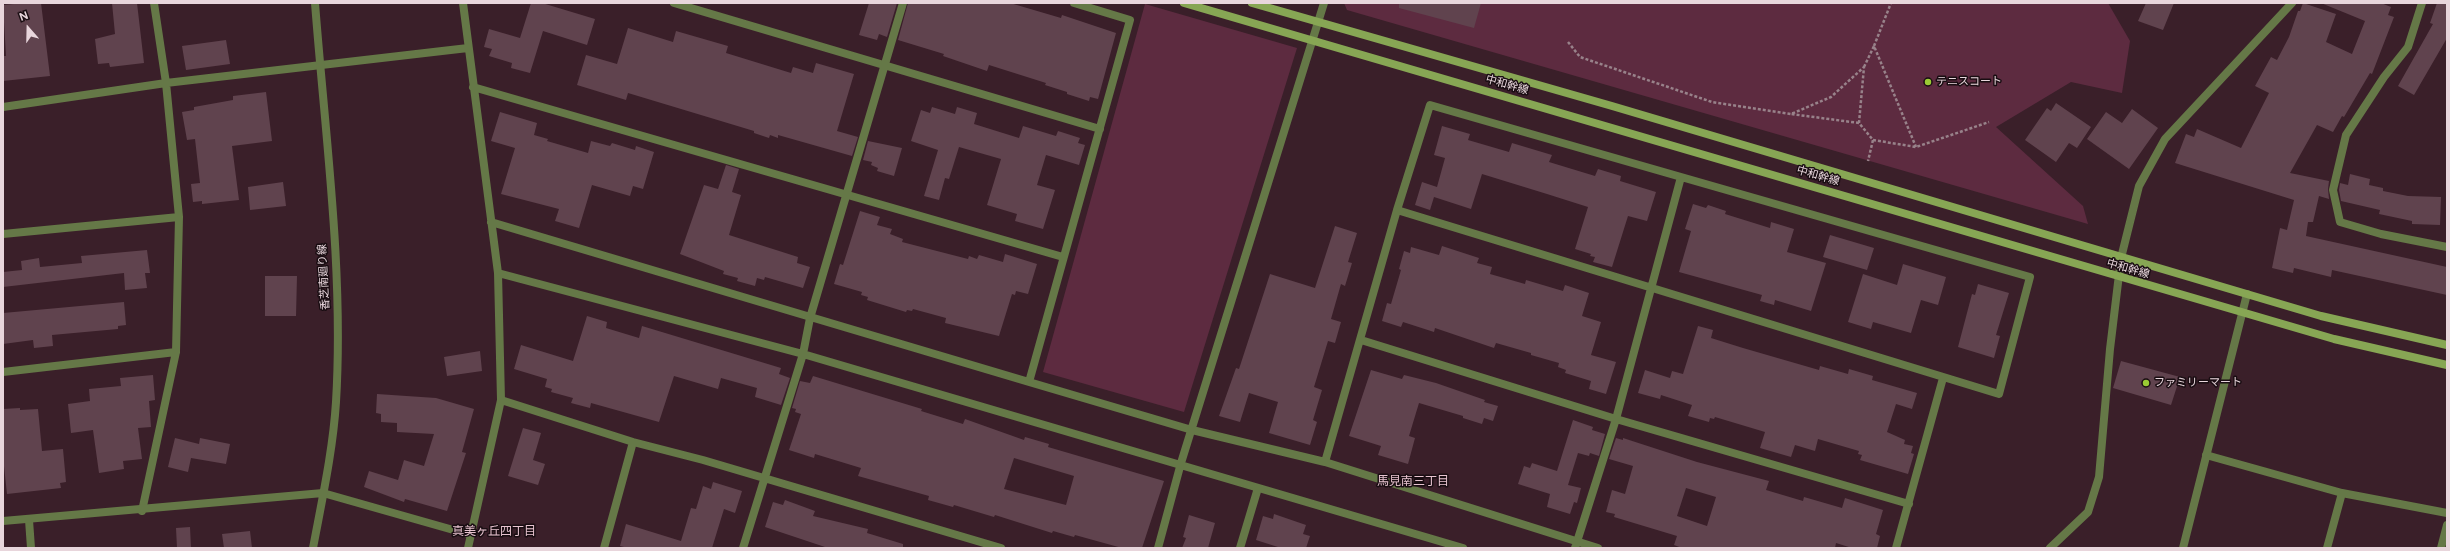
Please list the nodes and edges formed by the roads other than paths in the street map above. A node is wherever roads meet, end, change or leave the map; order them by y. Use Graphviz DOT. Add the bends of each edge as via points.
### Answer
graph roads {
  1 [pos="154,3"];
  2 [pos="315,3"];
  3 [pos="463,3"];
  4 [pos="674,3"];
  5 [pos="903,3"];
  6 [pos="1074,3"];
  7 [pos="1184,3"];
  8 [pos="1252,3"];
  9 [pos="1324,3"];
  10 [pos="2292,3"];
  11 [pos="2422,3"];
  12 [pos="1318,23"];
  13 [pos="1312,41"];
  14 [pos="468,48"];
  15 [pos="320,65"];
  16 [pos="885,66"];
  17 [pos="166,84"];
  18 [pos="473,86"];
  19 [pos="3,107"];
  20 [pos="1100,129"];
  21 [pos="1681,177"];
  22 [pos="847,194"];
  23 [pos="1397,210"];
  24 [pos="179,217"];
  25 [pos="491,222"];
  26 [pos="3,234"];
  27 [pos="2447,248"];
  28 [pos="1063,257"];
  29 [pos="2121,258"];
  30 [pos="498,273"];
  31 [pos="2120,278"];
  32 [pos="1651,287"];
  33 [pos="2246,294"];
  34 [pos="2242,312"];
  35 [pos="810,318"];
  36 [pos="1361,340"];
  37 [pos="2447,345"];
  38 [pos="176,352"];
  39 [pos="803,354"];
  40 [pos="2447,364"];
  41 [pos="3,372"];
  42 [pos="1943,378"];
  43 [pos="1029,382"];
  44 [pos="501,400"];
  45 [pos="1616,419"];
  46 [pos="1192,430"];
  47 [pos="633,442"];
  48 [pos="2206,455"];
  49 [pos="1324,462"];
  50 [pos="1181,463"];
  51 [pos="763,478"];
  52 [pos="1258,488"];
  53 [pos="2342,493"];
  54 [pos="323,494"];
  55 [pos="1909,504"];
  56 [pos="142,511"];
  57 [pos="2447,513"];
  58 [pos="28,520"];
  59 [pos="3,521"];
  60 [pos="2447,525"];
  61 [pos="471,536"];
  62 [pos="1576,544"];
  63 [pos="31,548"];
  64 [pos="313,548"];
  65 [pos="468,548"];
  66 [pos="604,548"];
  67 [pos="743,548"];
  68 [pos="1000,548"];
  69 [pos="1158,548"];
  70 [pos="1240,548"];
  71 [pos="1463,548"];
  72 [pos="1598,548"];
  73 [pos="1896,548"];
  74 [pos="2050,548"];
  75 [pos="2183,548"];
  76 [pos="2327,548"];
  77 [pos="2441,548"];
  1 -- 17 [label="street"];
  2 -- 15 [label="street, 香芝南廻り線"];
  3 -- 14 [label="street"];
  4 -- 16 [label="street"];
  5 -- 16 [label="street"];
  6 -- 20 [label="street" via="1130,20"];
  7 -- 13 [label="main road, 中和幹線"];
  8 -- 12 [label="main road, 中和幹線"];
  9 -- 12 [label="street"];
  10 -- 29 [label="street" via="2165,139 2139,186"];
  11 -- 27 [label="street" via="2408,47 2384,76 2346,135 2333,190 2340,222"];
  12 -- 13 [label="street"];
  12 -- 29 [label="main road, 中和幹線" via="1619,109"];
  13 -- 31 [label="main road, 中和幹線"];
  13 -- 46 [label="street"];
  14 -- 15 [label="street"];
  14 -- 18 [label="street"];
  15 -- 17 [label="street"];
  15 -- 54 [label="street, 香芝南廻り線" via="337,288 336,402"];
  16 -- 20 [label="street"];
  16 -- 22 [label="street"];
  17 -- 19 [label="street"];
  17 -- 24 [label="street"];
  18 -- 22 [label="street"];
  18 -- 25 [label="street"];
  20 -- 28 [label="street"];
  21 -- 23 [label="street" via="1430,105"];
  21 -- 32 [label="street"];
  21 -- 42 [label="street" via="2030,277 1999,394"];
  22 -- 28 [label="street"];
  22 -- 35 [label="street"];
  23 -- 32 [label="street"];
  23 -- 36 [label="street"];
  24 -- 26 [label="street"];
  24 -- 38 [label="street"];
  25 -- 30 [label="street"];
  25 -- 35 [label="street"];
  28 -- 43 [label="street"];
  29 -- 31 [label="street"];
  29 -- 33 [label="main road, 中和幹線"];
  30 -- 39 [label="street"];
  30 -- 44 [label="street"];
  31 -- 34 [label="main road, 中和幹線"];
  31 -- 74 [label="street" via="2110,349 2099,477 2088,512"];
  32 -- 42 [label="street"];
  32 -- 45 [label="street"];
  33 -- 34 [label="street"];
  33 -- 37 [label="main road, 中和幹線" via="2321,316"];
  34 -- 40 [label="main road, 中和幹線" via="2334,339"];
  34 -- 48 [label="street"];
  35 -- 39 [label="street"];
  35 -- 43 [label="street"];
  36 -- 45 [label="street"];
  36 -- 49 [label="street"];
  38 -- 41 [label="street"];
  38 -- 56 [label="street"];
  39 -- 50 [label="street"];
  39 -- 51 [label="street"];
  42 -- 55 [label="street"];
  43 -- 46 [label="street"];
  44 -- 47 [label="street"];
  44 -- 61 [label="street"];
  45 -- 55 [label="street"];
  45 -- 62 [label="street"];
  46 -- 49 [label="street"];
  46 -- 50 [label="street"];
  47 -- 51 [label="street"];
  47 -- 66 [label="street"];
  48 -- 53 [label="street"];
  48 -- 75 [label="street"];
  49 -- 62 [label="street"];
  50 -- 52 [label="street"];
  50 -- 69 [label="street"];
  51 -- 67 [label="street"];
  51 -- 68 [label="street"];
  52 -- 70 [label="street"];
  52 -- 71 [label="street"];
  53 -- 57 [label="street"];
  53 -- 76 [label="street"];
  54 -- 56 [label="street" via="263,497"];
  54 -- 61 [label="street"];
  54 -- 64 [label="street, 香芝南廻り線"];
  55 -- 73 [label="street"];
  56 -- 58 [label="street"];
  58 -- 59 [label="street"];
  58 -- 63 [label="street"];
  60 -- 77 [label="street"];
  61 -- 65 [label="street"];
  62 -- 72 [label="street"];
}
